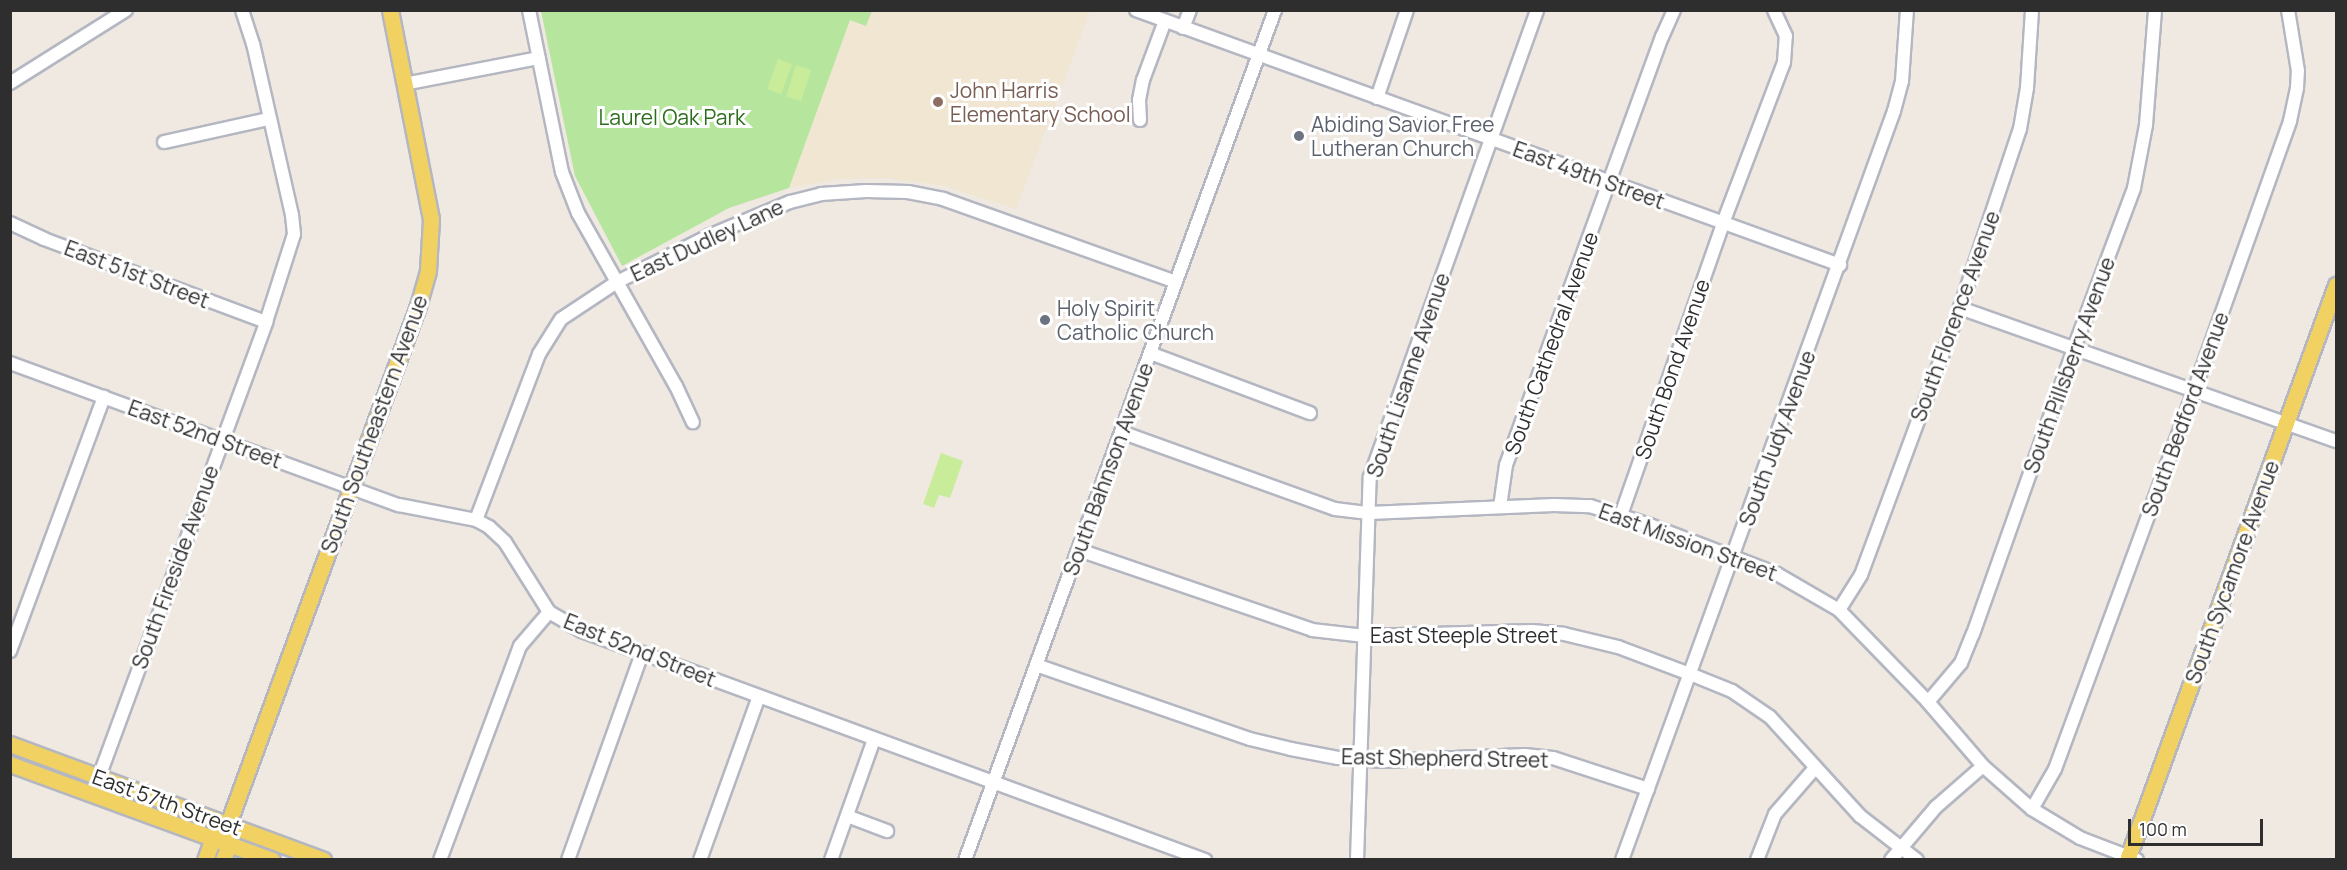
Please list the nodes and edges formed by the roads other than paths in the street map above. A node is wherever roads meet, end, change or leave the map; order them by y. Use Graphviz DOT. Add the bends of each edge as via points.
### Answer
graph roads {
  1 [pos="126,10"];
  2 [pos="242,10"];
  3 [pos="390,10"];
  4 [pos="529,10"];
  5 [pos="1136,10"];
  6 [pos="1190,10"];
  7 [pos="1275,10"];
  8 [pos="1407,10"];
  9 [pos="1537,10"];
  10 [pos="1674,10"];
  11 [pos="1774,10"];
  12 [pos="1907,10"];
  13 [pos="2032,10"];
  14 [pos="2155,10"];
  15 [pos="2288,10"];
  16 [pos="1165,21"];
  17 [pos="1183,28"];
  18 [pos="1258,55"];
  19 [pos="539,58"];
  20 [pos="10,83"];
  21 [pos="404,84"];
  22 [pos="1377,98"];
  23 [pos="269,119"];
  24 [pos="1140,120"];
  25 [pos="1490,140"];
  26 [pos="164,142"];
  27 [pos="1611,182"];
  28 [pos="10,223"];
  29 [pos="1723,223"];
  30 [pos="1840,265"];
  31 [pos="617,282"];
  32 [pos="1176,282"];
  33 [pos="2337,285"];
  34 [pos="1960,308"];
  35 [pos="266,322"];
  36 [pos="2073,348"];
  37 [pos="1150,353"];
  38 [pos="10,363"];
  39 [pos="2194,391"];
  40 [pos="104,397"];
  41 [pos="1310,413"];
  42 [pos="693,422"];
  43 [pos="2286,422"];
  44 [pos="1121,432"];
  45 [pos="222,440"];
  46 [pos="2337,441"];
  47 [pos="351,487"];
  48 [pos="1500,507"];
  49 [pos="1370,513"];
  50 [pos="1621,515"];
  51 [pos="476,520"];
  52 [pos="1078,549"];
  53 [pos="1734,556"];
  54 [pos="1839,610"];
  55 [pos="549,612"];
  56 [pos="1365,636"];
  57 [pos="10,651"];
  58 [pos="642,653"];
  59 [pos="1036,665"];
  60 [pos="1690,674"];
  61 [pos="759,696"];
  62 [pos="1928,702"];
  63 [pos="874,739"];
  64 [pos="10,744"];
  65 [pos="1360,759"];
  66 [pos="10,764"];
  67 [pos="1983,766"];
  68 [pos="1815,768"];
  69 [pos="99,777"];
  70 [pos="994,781"];
  71 [pos="1648,789"];
  72 [pos="2032,809"];
  73 [pos="847,816"];
  74 [pos="228,825"];
  75 [pos="887,831"];
  76 [pos="213,838"];
  77 [pos="229,844"];
  78 [pos="1900,847"];
  79 [pos="2131,858"];
  80 [pos="205,860"];
  81 [pos="223,860"];
  82 [pos="272,860"];
  83 [pos="323,860"];
  84 [pos="440,860"];
  85 [pos="568,860"];
  86 [pos="700,860"];
  87 [pos="831,860"];
  88 [pos="965,860"];
  89 [pos="1205,860"];
  90 [pos="1357,860"];
  91 [pos="1622,860"];
  92 [pos="1757,860"];
  93 [pos="1892,860"];
  94 [pos="1917,860"];
  1 -- 20 [label="street"];
  2 -- 23 [label="street, South Fireside Avenue"];
  3 -- 21 [label="main road, South Southeastern Avenue"];
  4 -- 19 [label="street"];
  5 -- 16 [label="street, East 49th Street"];
  6 -- 17 [label="street"];
  7 -- 18 [label="street, South Bahnson Avenue"];
  8 -- 22 [label="street"];
  9 -- 25 [label="street, South Lisanne Avenue"];
  10 -- 27 [label="street, South Cathedral Avenue"];
  11 -- 29 [label="street, South Bond Avenue" via="1786,36 1784,62"];
  12 -- 30 [label="street, South Judy Avenue" via="1902,81"];
  13 -- 34 [label="street, South Florence Avenue" via="2020,129"];
  14 -- 36 [label="street, South Pillsberry Avenue" via="2146,125 2134,188"];
  15 -- 39 [label="street, South Bedford Avenue" via="2298,71 2290,121"];
  16 -- 17 [label="street, East 49th Street"];
  16 -- 24 [label="street" via="1143,80"];
  17 -- 18 [label="street, East 49th Street"];
  18 -- 22 [label="street, East 49th Street"];
  18 -- 32 [label="street, South Bahnson Avenue"];
  19 -- 21 [label="street"];
  19 -- 31 [label="street" via="562,172 578,213"];
  21 -- 47 [label="main road, South Southeastern Avenue" via="431,219 430,261 418,306"];
  22 -- 25 [label="street, East 49th Street"];
  23 -- 26 [label="street"];
  23 -- 35 [label="street, South Fireside Avenue" via="294,234"];
  25 -- 27 [label="street, East 49th Street"];
  25 -- 49 [label="street, South Lisanne Avenue" via="1374,463"];
  27 -- 29 [label="street, East 49th Street"];
  27 -- 48 [label="street, South Cathedral Avenue" via="1506,465"];
  28 -- 35 [label="street, East 51st Street"];
  29 -- 30 [label="street, East 49th Street"];
  29 -- 50 [label="street, South Bond Avenue"];
  30 -- 53 [label="street, South Judy Avenue"];
  31 -- 32 [label="street, East Dudley Lane" via="763,212 821,194 866,190 943,199"];
  31 -- 42 [label="street"];
  31 -- 51 [label="street, East Dudley Lane" via="567,313 544,343"];
  32 -- 37 [label="street, South Bahnson Avenue"];
  33 -- 43 [label="main road, South Sycamore Avenue"];
  34 -- 36 [label="street"];
  34 -- 54 [label="street, South Florence Avenue" via="1861,575"];
  35 -- 45 [label="street, South Fireside Avenue"];
  36 -- 39 [label="street"];
  36 -- 62 [label="street, South Pillsberry Avenue" via="1973,634 1961,663"];
  37 -- 41 [label="street"];
  37 -- 44 [label="street, South Bahnson Avenue"];
  38 -- 40 [label="street, East 52nd Street"];
  39 -- 43 [label="street"];
  39 -- 72 [label="street, South Bedford Avenue" via="2055,769"];
  40 -- 45 [label="street, East 52nd Street"];
  40 -- 57 [label="street"];
  43 -- 46 [label="street"];
  43 -- 79 [label="main road, South Sycamore Avenue"];
  44 -- 49 [label="street, East Mission Street" via="1316,504"];
  44 -- 52 [label="street, South Bahnson Avenue"];
  45 -- 47 [label="street, East 52nd Street"];
  45 -- 69 [label="street, South Fireside Avenue"];
  47 -- 51 [label="street, East 52nd Street" via="421,511"];
  47 -- 74 [label="main road, South Southeastern Avenue"];
  48 -- 49 [label="street, East Mission Street"];
  48 -- 50 [label="street, East Mission Street" via="1590,506"];
  49 -- 56 [label="street, South Lisanne Avenue"];
  50 -- 53 [label="street, East Mission Street"];
  51 -- 55 [label="street, East 52nd Street" via="505,542"];
  52 -- 56 [label="street, East Steeple Street" via="1295,626"];
  52 -- 59 [label="street, South Bahnson Avenue"];
  53 -- 54 [label="street, East Mission Street" via="1802,586"];
  53 -- 60 [label="street, South Judy Avenue"];
  54 -- 62 [label="street, East Mission Street"];
  55 -- 58 [label="street, East 52nd Street" via="582,631"];
  55 -- 84 [label="street" via="520,646"];
  56 -- 60 [label="street, East Steeple Street" via="1532,631 1564,634 1617,647"];
  56 -- 65 [label="street, South Lisanne Avenue"];
  58 -- 61 [label="street, East 52nd Street"];
  58 -- 85 [label="street"];
  59 -- 65 [label="street, East Shepherd Street" via="1250,739 1326,756"];
  59 -- 70 [label="street, South Bahnson Avenue"];
  60 -- 68 [label="street, East Steeple Street" via="1753,703"];
  60 -- 71 [label="street, South Judy Avenue"];
  61 -- 63 [label="street, East 52nd Street"];
  61 -- 86 [label="street"];
  62 -- 67 [label="street, East Mission Street"];
  63 -- 70 [label="street, East 52nd Street"];
  63 -- 73 [label="street"];
  64 -- 69 [label="main road, East 57th Street"];
  65 -- 71 [label="street, East Shepherd Street" via="1525,755 1581,766"];
  65 -- 90 [label="street, South Lisanne Avenue"];
  66 -- 76 [label="main road, East 57th Street"];
  67 -- 72 [label="street, East Mission Street"];
  67 -- 78 [label="street" via="1936,807"];
  68 -- 78 [label="street, East Steeple Street" via="1860,816"];
  68 -- 92 [label="street" via="1775,814"];
  69 -- 74 [label="main road, East 57th Street"];
  70 -- 88 [label="street, South Bahnson Avenue"];
  70 -- 89 [label="street, East 52nd Street"];
  71 -- 91 [label="street, South Judy Avenue"];
  72 -- 79 [label="street, East Mission Street" via="2080,838"];
  73 -- 75 [label="street"];
  73 -- 87 [label="street"];
  74 -- 76 [label="main road, South Southeastern Avenue"];
  74 -- 77 [label="main road, South Southeastern Avenue"];
  74 -- 83 [label="main road, East 57th Street"];
  76 -- 77 [label="main road, East 57th Street"];
  76 -- 80 [label="main road, South Southeastern Avenue"];
  77 -- 81 [label="main road, South Southeastern Avenue"];
  77 -- 82 [label="main road, East 57th Street"];
  78 -- 93 [label="street"];
  78 -- 94 [label="street, East Steeple Street"];
}
